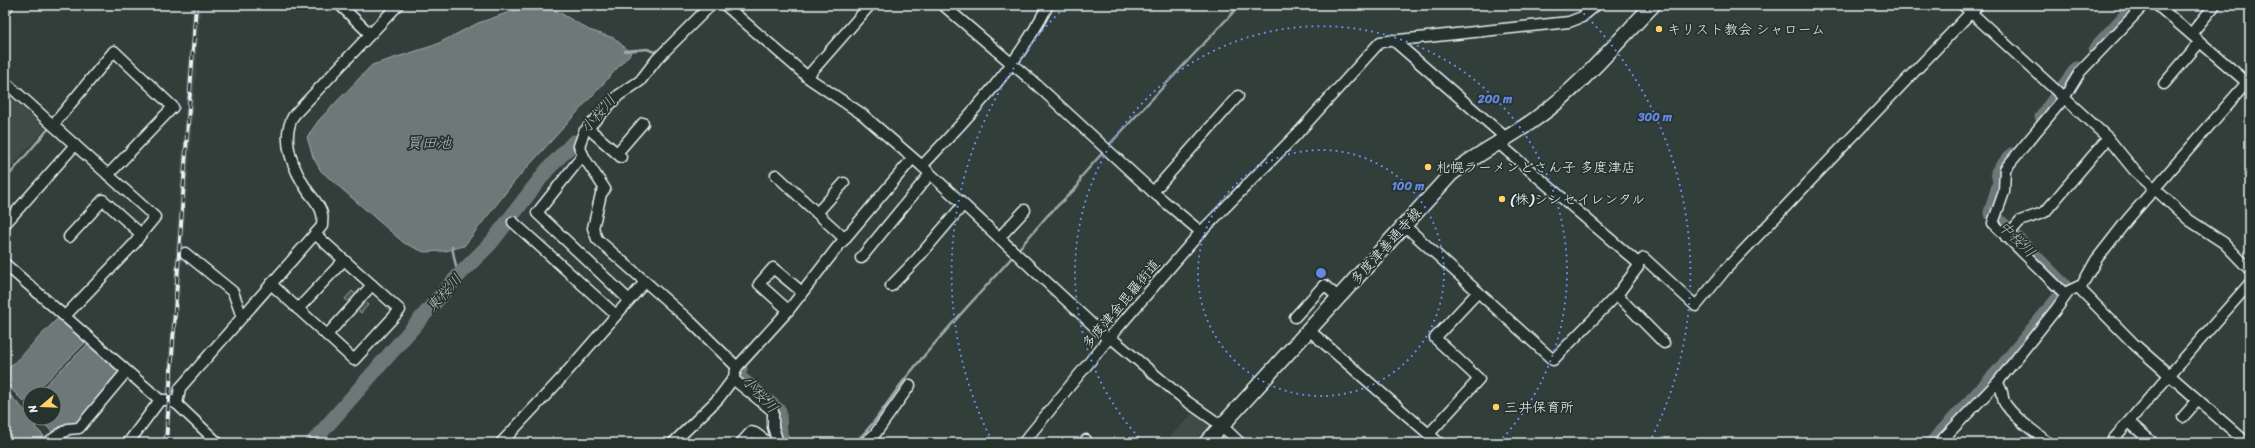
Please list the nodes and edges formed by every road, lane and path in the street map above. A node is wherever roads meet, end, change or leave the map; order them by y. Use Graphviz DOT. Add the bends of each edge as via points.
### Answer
graph roads {
  1 [pos="340,5"];
  2 [pos="398,5"];
  3 [pos="711,5"];
  4 [pos="725,5"];
  5 [pos="943,5"];
  6 [pos="1048,5"];
  7 [pos="1596,5"];
  8 [pos="1653,5"];
  9 [pos="1963,5"];
  10 [pos="2144,5"];
  11 [pos="2158,5"];
  12 [pos="2215,5"];
  13 [pos="868,6"];
  14 [pos="1974,8"];
  15 [pos="370,34"];
  16 [pos="2191,34"];
  17 [pos="1393,40"];
  18 [pos="2200,42"];
  19 [pos="1013,65"];
  20 [pos="807,77"];
  21 [pos="5,82"];
  22 [pos="2249,82"];
  23 [pos="2164,84"];
  24 [pos="2061,95"];
  25 [pos="1238,96"];
  26 [pos="642,123"];
  27 [pos="53,125"];
  28 [pos="588,128"];
  29 [pos="2108,138"];
  30 [pos="1501,140"];
  31 [pos="74,145"];
  32 [pos="581,157"];
  33 [pos="912,159"];
  34 [pos="922,166"];
  35 [pos="930,174"];
  36 [pos="108,175"];
  37 [pos="776,176"];
  38 [pos="844,183"];
  39 [pos="2155,187"];
  40 [pos="1153,192"];
  41 [pos="963,205"];
  42 [pos="1025,210"];
  43 [pos="817,213"];
  44 [pos="513,222"];
  45 [pos="5,224"];
  46 [pos="1404,225"];
  47 [pos="72,230"];
  48 [pos="1201,232"];
  49 [pos="141,234"];
  50 [pos="315,234"];
  51 [pos="2008,234"];
  52 [pos="998,238"];
  53 [pos="845,239"];
  54 [pos="185,253"];
  55 [pos="861,258"];
  56 [pos="344,260"];
  57 [pos="1638,263"];
  58 [pos="5,264"];
  59 [pos="2250,270"];
  60 [pos="646,282"];
  61 [pos="2250,283"];
  62 [pos="271,284"];
  63 [pos="372,284"];
  64 [pos="891,286"];
  65 [pos="2078,287"];
  66 [pos="802,292"];
  67 [pos="1478,292"];
  68 [pos="2063,292"];
  69 [pos="1617,296"];
  70 [pos="1339,298"];
  71 [pos="629,300"];
  72 [pos="298,309"];
  73 [pos="788,310"];
  74 [pos="616,315"];
  75 [pos="65,316"];
  76 [pos="242,317"];
  77 [pos="1295,317"];
  78 [pos="1310,330"];
  79 [pos="327,335"];
  80 [pos="1110,338"];
  81 [pos="1664,343"];
  82 [pos="737,367"];
  83 [pos="126,372"];
  84 [pos="2171,375"];
  85 [pos="733,379"];
  86 [pos="1997,383"];
  87 [pos="910,385"];
  88 [pos="160,400"];
  89 [pos="2198,400"];
  90 [pos="177,404"];
  91 [pos="2183,417"];
  92 [pos="2129,422"];
  93 [pos="1222,426"];
  94 [pos="1428,434"];
  95 [pos="1025,442"];
  96 [pos="47,443"];
  97 [pos="128,443"];
  98 [pos="218,443"];
  99 [pos="500,443"];
  100 [pos="673,443"];
  101 [pos="741,443"];
  102 [pos="769,443"];
  103 [pos="778,443"];
  104 [pos="865,443"];
  105 [pos="1206,443"];
  106 [pos="1240,443"];
  107 [pos="1439,443"];
  108 [pos="1939,443"];
  109 [pos="2048,443"];
  110 [pos="2110,443"];
  111 [pos="2153,443"];
  112 [pos="2247,443"];
  1 -- 15 [label="street"];
  2 -- 15 [label="street"];
  3 -- 28 [label="street" via="657,59 640,81 619,95"];
  4 -- 20 [label="street"];
  5 -- 19 [label="street"];
  6 -- 19 [label="street"];
  7 -- 17 [label="street, 多度津金毘羅街道" via="1582,17 1569,22"];
  8 -- 30 [label="main road, 多度津善通寺線" via="1557,102"];
  9 -- 14 [label="street"];
  10 -- 24 [label="street"];
  11 -- 16 [label="street"];
  12 -- 16 [label="street"];
  13 -- 20 [label="street"];
  14 -- 24 [label="street"];
  14 -- 57 [label="street" via="1726,269 1696,306 1644,258"];
  15 -- 50 [label="street" via="294,115 287,128 286,135 294,163 306,189 322,213 322,226"];
  16 -- 18 [label="street"];
  17 -- 30 [label="street"];
  17 -- 48 [label="street, 多度津金毘羅街道" via="1380,42 1297,134"];
  18 -- 22 [label="street"];
  18 -- 23 [label="street"];
  19 -- 34 [label="street" via="973,113"];
  19 -- 40 [label="street"];
  20 -- 33 [label="street" via="862,114"];
  21 -- 27 [label="street"];
  22 -- 39 [label="street"];
  24 -- 29 [label="street"];
  24 -- 51 [label="street" via="2005,169 2004,192 1993,223"];
  25 -- 40 [label="street"];
  26 -- 28 [label="street" via="619,155"];
  27 -- 31 [label="street"];
  27 -- 36 [label="street" via="114,51 173,106"];
  28 -- 32 [label="street" via="579,146"];
  29 -- 39 [label="street" via="2134,170"];
  29 -- 51 [label="street" via="2045,212 2020,221"];
  30 -- 46 [label="main road, 多度津善通寺線" via="1451,174"];
  30 -- 57 [label="street"];
  31 -- 36 [label="street"];
  31 -- 45 [label="street"];
  32 -- 60 [label="street" via="603,192 593,228 597,239"];
  32 -- 71 [label="street" via="537,213"];
  33 -- 34 [label="street"];
  33 -- 53 [label="street"];
  34 -- 35 [label="street"];
  35 -- 41 [label="street"];
  35 -- 55 [label="street" via="905,211 876,246"];
  36 -- 49 [label="street" via="155,217"];
  37 -- 43 [label="street"];
  38 -- 43 [label="street"];
  39 -- 59 [label="street" via="2189,220 2224,244"];
  39 -- 65 [label="street"];
  40 -- 48 [label="street"];
  41 -- 52 [label="street"];
  41 -- 64 [label="street" via="917,260"];
  42 -- 52 [label="street"];
  43 -- 53 [label="street"];
  44 -- 74 [label="street"];
  46 -- 67 [label="street"];
  46 -- 70 [label="main road, 多度津善通寺線"];
  47 -- 49 [label="street" via="104,200"];
  48 -- 80 [label="street, 多度津金毘羅街道"];
  49 -- 75 [label="street"];
  50 -- 56 [label="street"];
  50 -- 62 [label="street"];
  51 -- 68 [label="street"];
  52 -- 80 [label="street"];
  53 -- 66 [label="street"];
  54 -- 76 [label="street" via="233,292"];
  56 -- 63 [label="street"];
  56 -- 72 [label="street"];
  57 -- 69 [label="street" via="1638,267"];
  58 -- 75 [label="street"];
  60 -- 71 [label="street"];
  60 -- 82 [label="street"];
  61 -- 84 [label="street"];
  62 -- 72 [label="street"];
  62 -- 76 [label="street"];
  63 -- 79 [label="street"];
  63 -- 79 [label="street" via="400,310 354,360"];
  65 -- 68 [label="street"];
  65 -- 84 [label="street" via="2134,344"];
  66 -- 73 [label="street"];
  66 -- 73 [label="street" via="772,268 759,284"];
  67 -- 69 [label="street" via="1553,360"];
  67 -- 94 [label="street" via="1435,338 1479,380"];
  68 -- 86 [label="street" via="2057,308"];
  69 -- 81 [label="street"];
  70 -- 77 [label="street" via="1324,285"];
  70 -- 78 [label="main road, 多度津善通寺線"];
  71 -- 74 [label="street"];
  72 -- 79 [label="street"];
  73 -- 82 [label="street"];
  74 -- 99 [label="street" via="559,381"];
  75 -- 83 [label="street"];
  76 -- 90 [label="street" via="180,388"];
  78 -- 93 [label="main road, 多度津善通寺線"];
  78 -- 94 [label="street"];
  80 -- 93 [label="street" via="1184,400"];
  80 -- 95 [label="street, 多度津金毘羅街道"];
  82 -- 85 [label="street"];
  83 -- 88 [label="street"];
  83 -- 96 [label="street" via="79,428 68,429"];
  84 -- 89 [label="street"];
  84 -- 92 [label="street"];
  85 -- 100 [label="street" via="718,399"];
  85 -- 103 [label="street" via="773,411 772,428"];
  86 -- 108 [label="street"];
  86 -- 109 [label="street" via="2002,389 2005,405 2031,431 2038,433"];
  87 -- 104 [label="street" via="875,434"];
  88 -- 90 [label="street" via="169,400"];
  88 -- 97 [label="street"];
  89 -- 91 [label="street"];
  89 -- 112 [label="street"];
  90 -- 98 [label="street"];
  92 -- 110 [label="street"];
  92 -- 111 [label="street"];
  93 -- 105 [label="main road, 多度津善通寺線"];
  93 -- 106 [label="street"];
  94 -- 107 [label="street"];
  101 -- 102 [label="street" via="751,432 756,432"];
}
